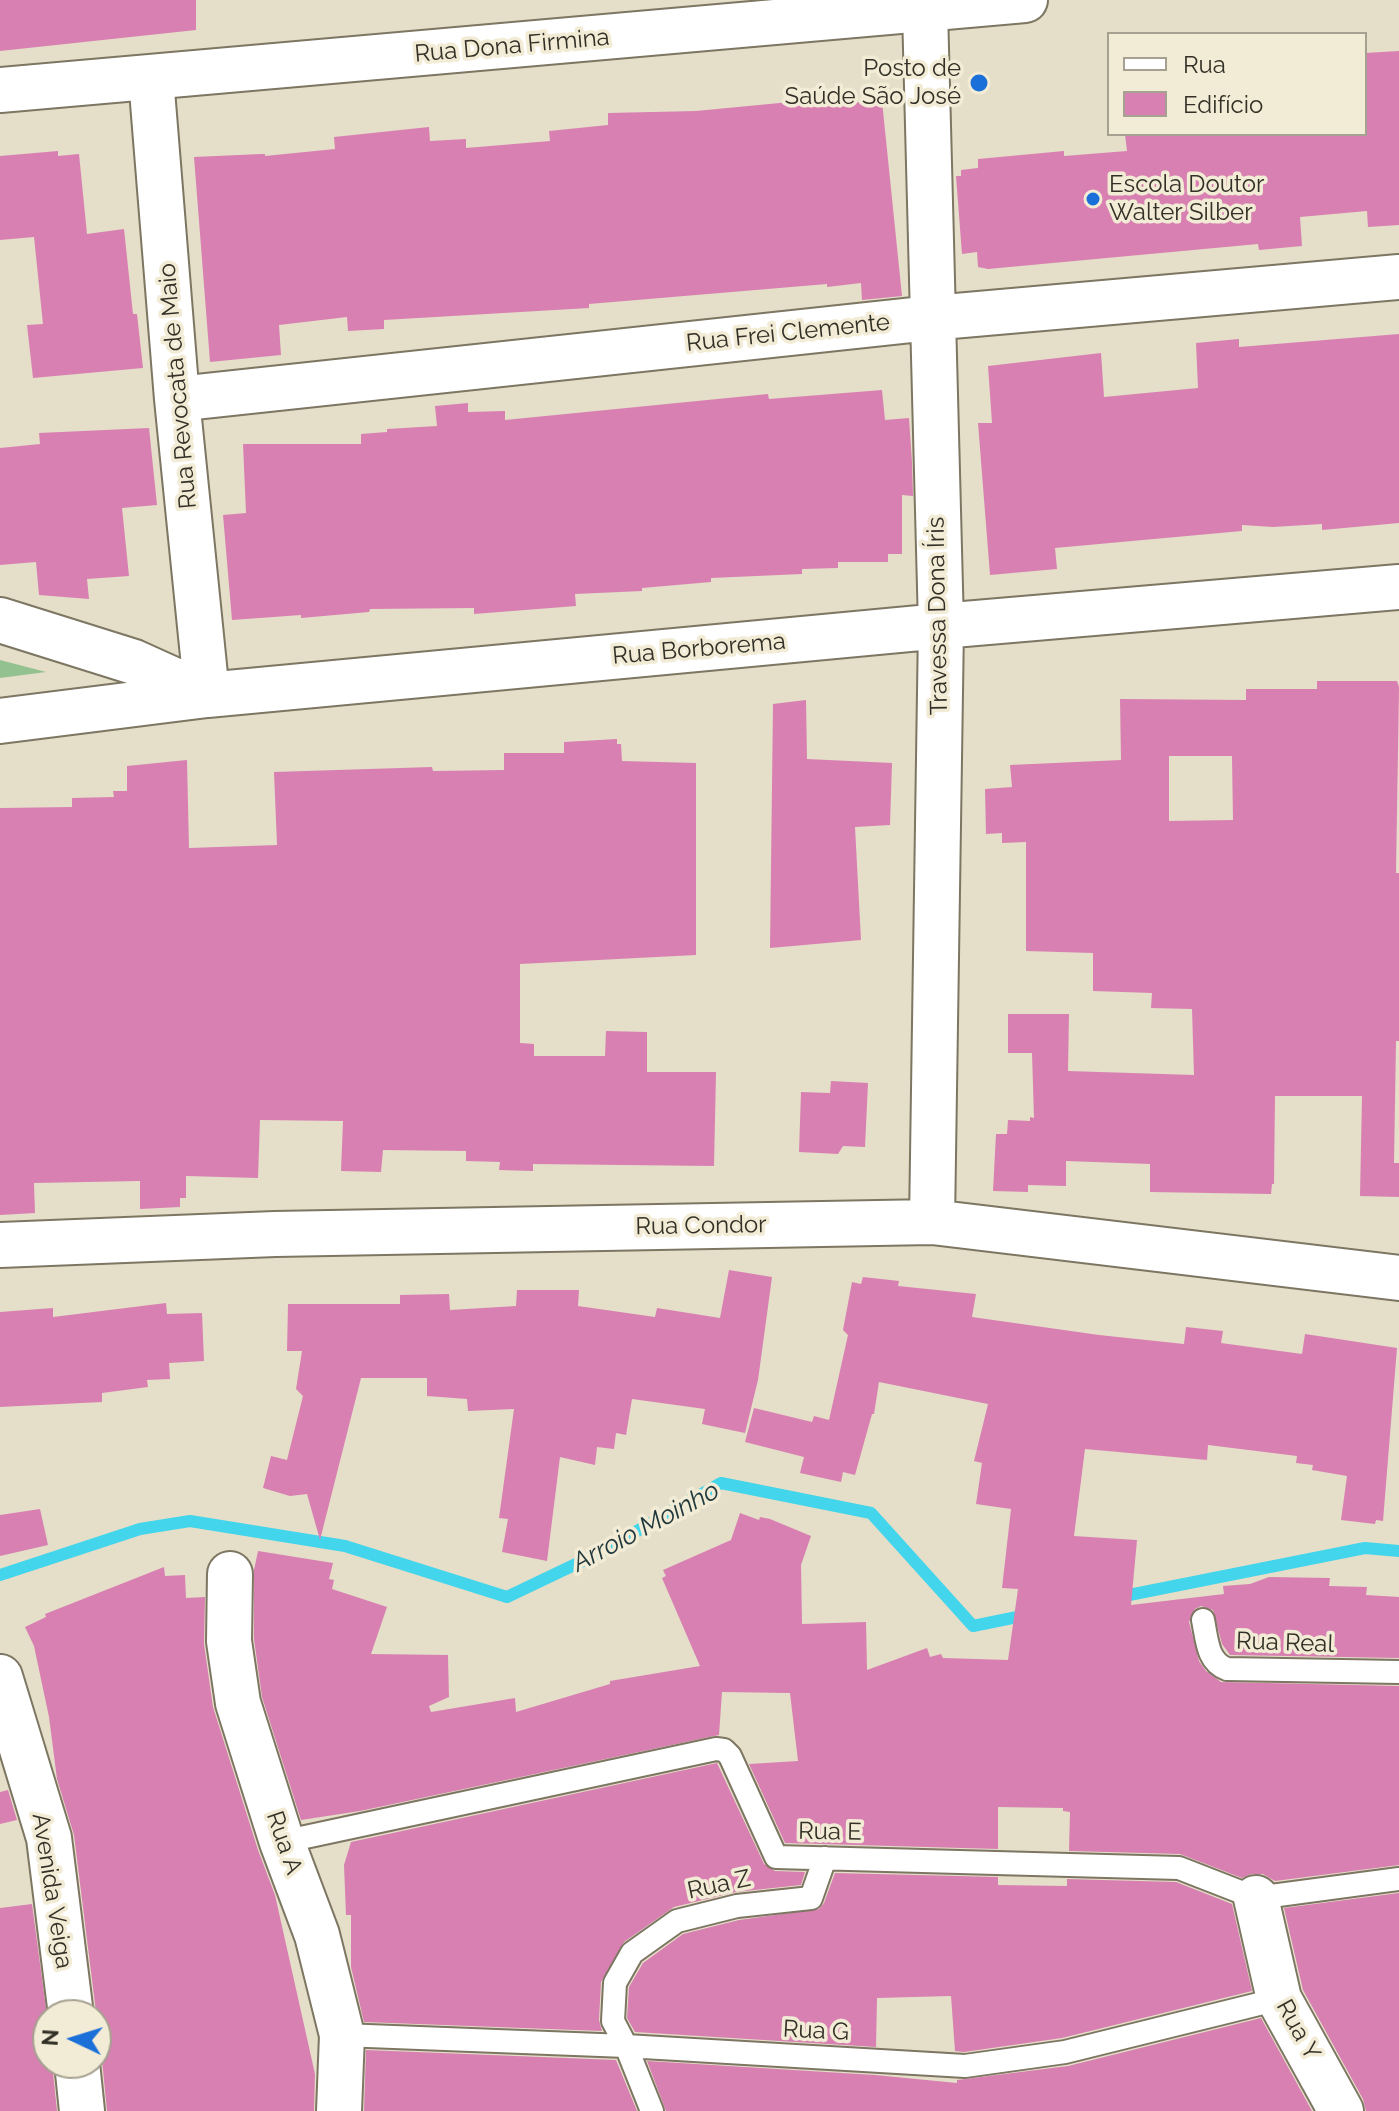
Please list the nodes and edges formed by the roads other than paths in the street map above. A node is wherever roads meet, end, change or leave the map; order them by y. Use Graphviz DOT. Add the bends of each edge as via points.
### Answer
graph roads {
  1 [pos="1025,0"];
  2 [pos="925,10"];
  3 [pos="151,78"];
  4 [pos="0,90"];
  5 [pos="1399,277"];
  6 [pos="931,318"];
  7 [pos="177,399"];
  8 [pos="1399,587"];
  9 [pos="0,620"];
  10 [pos="941,626"];
  11 [pos="207,695"];
  12 [pos="0,721"];
  13 [pos="932,1222"];
  14 [pos="0,1245"];
  15 [pos="1399,1278"];
  16 [pos="230,1574"];
  17 [pos="1203,1620"];
  18 [pos="1399,1672"];
  19 [pos="0,1677"];
  20 [pos="282,1842"];
  21 [pos="825,1858"];
  22 [pos="1399,1879"];
  23 [pos="1256,1898"];
  24 [pos="69,1999"];
  25 [pos="1279,1999"];
  26 [pos="342,2035"];
  27 [pos="626,2046"];
  28 [pos="79,2079"];
  29 [pos="82,2111"];
  30 [pos="339,2111"];
  31 [pos="652,2111"];
  32 [pos="1341,2111"];
  1 -- 2 [label="street, Rua Dona Firmina"];
  2 -- 3 [label="street, Rua Dona Firmina"];
  2 -- 6 [label="street, Travessa Dona Íris"];
  3 -- 4 [label="street, Rua Dona Firmina"];
  3 -- 7 [label="street, Rua Revocata de Maio"];
  5 -- 6 [label="street, Rua Frei Clemente"];
  6 -- 7 [label="street, Rua Frei Clemente"];
  6 -- 10 [label="street, Travessa Dona Íris"];
  7 -- 11 [label="street, Rua Revocata de Maio"];
  8 -- 10 [label="street, Rua Borborema"];
  9 -- 11 [label="street" via="134,662"];
  10 -- 11 [label="street, Rua Borborema"];
  10 -- 13 [label="street, Travessa Dona Íris"];
  11 -- 12 [label="street, Rua Borborema"];
  13 -- 14 [label="street, Rua Condor" via="275,1234"];
  13 -- 15 [label="street, Rua Condor"];
  16 -- 20 [label="street, Rua A" via="229,1641 238,1703"];
  17 -- 18 [label="lane, Rua Real" via="1211,1659 1227,1669"];
  19 -- 24 [label="street, Avenida Veiga" via="49,1838"];
  20 -- 21 [label="lane, Rua E" via="716,1749 730,1756 776,1857"];
  20 -- 26 [label="street, Rua A" via="317,1935"];
  21 -- 23 [label="lane, Rua E" via="1179,1868"];
  21 -- 27 [label="lane, Rua Z" via="811,1898 737,1906 677,1921 632,1953 615,1983 613,2021"];
  22 -- 23 [label="lane, Rua E"];
  23 -- 25 [label="street, Rua Y"];
  25 -- 27 [label="lane, Rua G" via="1065,2052 965,2066"];
  25 -- 32 [label="street, Rua Y"];
  26 -- 27 [label="lane, Rua G"];
  26 -- 30 [label="street, Rua A"];
  27 -- 31 [label="lane, Rua Z"];
  28 -- 29 [label="street"];
}
